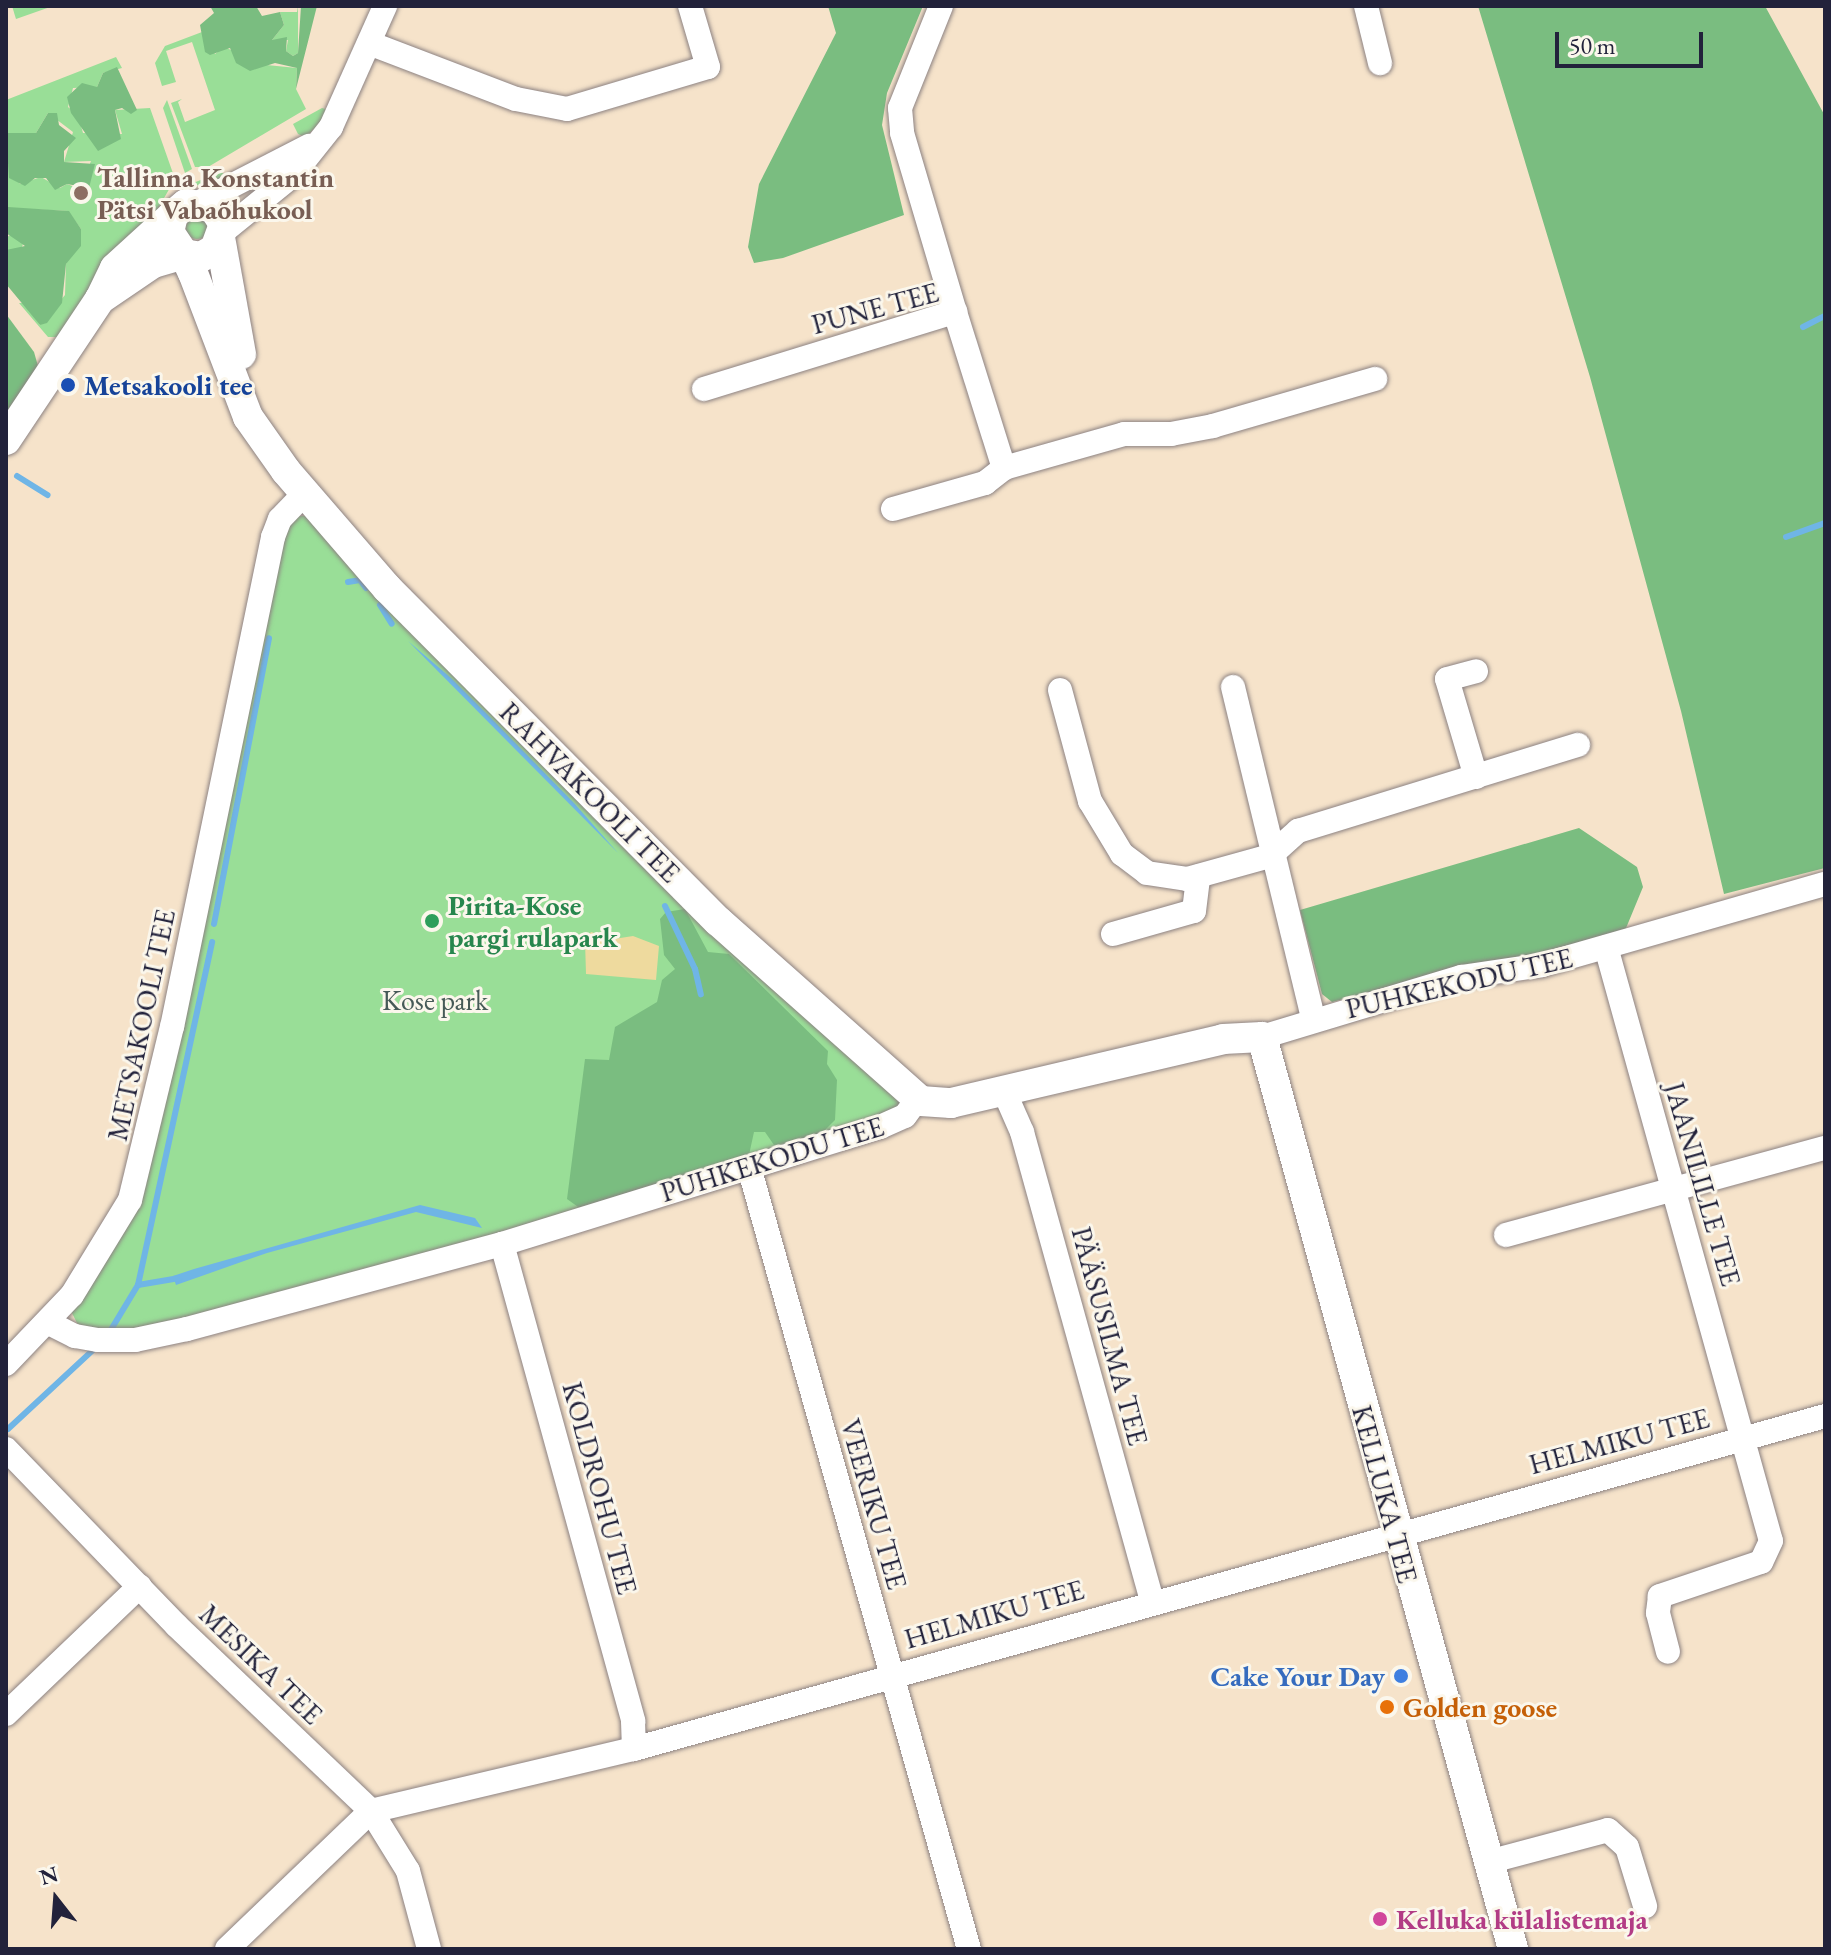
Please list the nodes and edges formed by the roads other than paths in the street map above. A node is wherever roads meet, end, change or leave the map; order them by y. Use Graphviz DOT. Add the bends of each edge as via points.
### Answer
graph roads {
  1 [pos="385,6"];
  2 [pos="690,6"];
  3 [pos="941,6"];
  4 [pos="1366,6"];
  5 [pos="369,43"];
  6 [pos="1380,63"];
  7 [pos="318,141"];
  8 [pos="186,208"];
  9 [pos="222,237"];
  10 [pos="184,254"];
  11 [pos="100,299"];
  12 [pos="955,312"];
  13 [pos="1375,379"];
  14 [pos="704,389"];
  15 [pos="6,440"];
  16 [pos="282,465"];
  17 [pos="1004,468"];
  18 [pos="304,494"];
  19 [pos="893,509"];
  20 [pos="1476,671"];
  21 [pos="1233,687"];
  22 [pos="1060,690"];
  23 [pos="1578,745"];
  24 [pos="1476,777"];
  25 [pos="1270,856"];
  26 [pos="1198,876"];
  27 [pos="1825,884"];
  28 [pos="1113,934"];
  29 [pos="1606,947"];
  30 [pos="1313,1018"];
  31 [pos="1262,1037"];
  32 [pos="1004,1091"];
  33 [pos="918,1098"];
  34 [pos="1825,1148"];
  35 [pos="749,1167"];
  36 [pos="1674,1189"];
  37 [pos="1506,1235"];
  38 [pos="502,1244"];
  39 [pos="49,1323"];
  40 [pos="6,1364"];
  41 [pos="1825,1416"];
  42 [pos="1742,1438"];
  43 [pos="6,1449"];
  44 [pos="1395,1533"];
  45 [pos="140,1586"];
  46 [pos="1152,1601"];
  47 [pos="1668,1652"];
  48 [pos="891,1675"];
  49 [pos="6,1714"];
  50 [pos="634,1749"];
  51 [pos="371,1811"];
  52 [pos="1488,1862"];
  53 [pos="1645,1906"];
  54 [pos="227,1949"];
  55 [pos="429,1949"];
  56 [pos="969,1949"];
  57 [pos="1513,1949"];
  1 -- 5 [label="street"];
  2 -- 5 [label="street" via="708,67 567,109 516,99"];
  3 -- 12 [label="street" via="900,108 902,133"];
  4 -- 6 [label="street"];
  5 -- 7 [label="street" via="331,127"];
  7 -- 8 [label="street"];
  7 -- 9 [label="street" via="292,176"];
  8 -- 9 [label="street" via="218,212"];
  8 -- 10 [label="street" via="172,241"];
  8 -- 11 [label="street" via="125,255"];
  9 -- 10 [label="street" via="209,254"];
  9 -- 16 [label="street, RAHVAKOOLI TEE" via="247,377"];
  10 -- 11 [label="street" via="145,267"];
  10 -- 16 [label="street, RAHVAKOOLI TEE" via="248,417"];
  11 -- 15 [label="street"];
  12 -- 14 [label="street, PUNE TEE"];
  12 -- 17 [label="street, PUNE TEE"];
  13 -- 17 [label="street" via="1213,426 1171,434 1124,434"];
  16 -- 18 [label="street, RAHVAKOOLI TEE"];
  17 -- 19 [label="street" via="985,483"];
  18 -- 33 [label="street, RAHVAKOOLI TEE" via="397,598 718,921"];
  18 -- 39 [label="street, METSAKOOLI TEE" via="280,519 273,537 135,1186 101,1254"];
  20 -- 24 [label="street" via="1447,679"];
  21 -- 25 [label="street"];
  22 -- 26 [label="street" via="1090,801 1122,854 1147,873"];
  23 -- 24 [label="street"];
  24 -- 25 [label="street" via="1298,831"];
  25 -- 26 [label="street"];
  25 -- 30 [label="street"];
  26 -- 28 [label="street" via="1194,911"];
  27 -- 29 [label="street, PUHKEKODU TEE"];
  29 -- 30 [label="street, PUHKEKODU TEE" via="1542,965 1461,977"];
  29 -- 36 [label="street, JAANILILLE TEE"];
  30 -- 31 [label="street, PUHKEKODU TEE"];
  31 -- 32 [label="street, PUHKEKODU TEE" via="1223,1039"];
  31 -- 44 [label="street, KELLUKA TEE"];
  32 -- 33 [label="street, PUHKEKODU TEE" via="942,1104"];
  32 -- 46 [label="street, PÄÄSUSILMA TEE" via="1022,1132"];
  33 -- 35 [label="street, PUHKEKODU TEE" via="909,1113 890,1124"];
  34 -- 36 [label="street"];
  35 -- 38 [label="street, PUHKEKODU TEE"];
  35 -- 48 [label="street, VEERIKU TEE"];
  36 -- 37 [label="street"];
  36 -- 42 [label="street, JAANILILLE TEE"];
  38 -- 39 [label="street, PUHKEKODU TEE" via="150,1337 88,1338"];
  38 -- 50 [label="street, KOLDROHU TEE" via="633,1721"];
  39 -- 40 [label="street"];
  41 -- 42 [label="street, HELMIKU TEE"];
  42 -- 44 [label="street, HELMIKU TEE"];
  42 -- 47 [label="street, JAANILILLE TEE" via="1771,1541 1768,1554 1761,1562 1660,1596 1658,1613"];
  43 -- 45 [label="street, MESIKA TEE"];
  44 -- 46 [label="street, HELMIKU TEE"];
  44 -- 52 [label="street, KELLUKA TEE"];
  45 -- 49 [label="street"];
  45 -- 51 [label="street, MESIKA TEE"];
  46 -- 48 [label="street, HELMIKU TEE"];
  48 -- 50 [label="street, HELMIKU TEE"];
  48 -- 56 [label="street, VEERIKU TEE"];
  50 -- 51 [label="street, HELMIKU TEE"];
  51 -- 54 [label="street"];
  51 -- 55 [label="street, MESIKA TEE" via="408,1871"];
  52 -- 53 [label="street" via="1608,1830 1627,1847"];
  52 -- 57 [label="street, KELLUKA TEE"];
}
